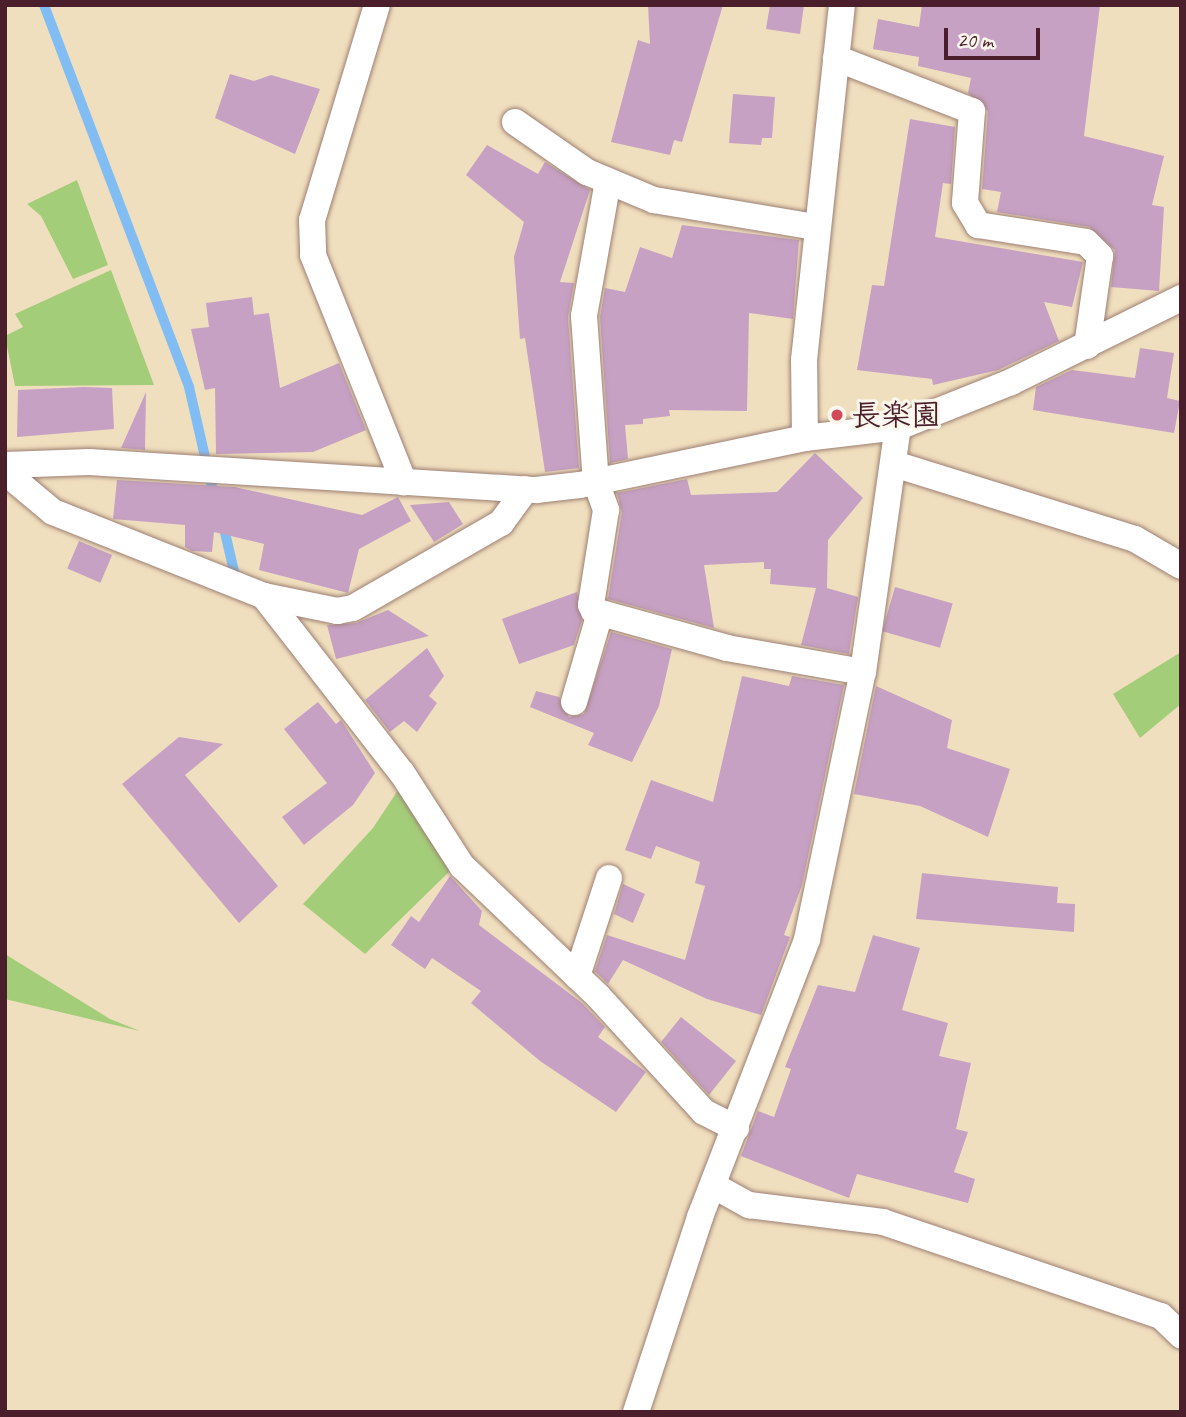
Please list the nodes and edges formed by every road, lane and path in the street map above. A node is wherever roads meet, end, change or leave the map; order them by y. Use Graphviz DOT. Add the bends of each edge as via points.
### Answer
graph roads {
  1 [pos="377,5"];
  2 [pos="842,5"];
  3 [pos="836,58"];
  4 [pos="515,122"];
  5 [pos="608,181"];
  6 [pos="816,227"];
  7 [pos="1176,309"];
  8 [pos="1087,346"];
  9 [pos="898,427"];
  10 [pos="805,438"];
  11 [pos="894,464"];
  12 [pos="5,465"];
  13 [pos="5,472"];
  14 [pos="596,482"];
  15 [pos="404,483"];
  16 [pos="526,489"];
  17 [pos="1181,566"];
  18 [pos="264,596"];
  19 [pos="600,612"];
  20 [pos="863,672"];
  21 [pos="574,702"];
  22 [pos="609,878"];
  23 [pos="577,976"];
  24 [pos="736,1128"];
  25 [pos="716,1188"];
  26 [pos="1181,1335"];
  27 [pos="636,1412"];
  1 -- 15 [label="street" via="312,220 313,255"];
  2 -- 3 [label="street"];
  3 -- 6 [label="street"];
  3 -- 8 [label="street" via="972,111 965,203 978,225 1086,242 1100,256"];
  4 -- 5 [label="street"];
  5 -- 6 [label="street" via="708,213"];
  5 -- 14 [label="street" via="584,316"];
  6 -- 10 [label="street"];
  7 -- 8 [label="street"];
  8 -- 9 [label="street"];
  9 -- 10 [label="street"];
  9 -- 11 [label="street"];
  10 -- 14 [label="street"];
  11 -- 17 [label="street" via="1135,539"];
  11 -- 20 [label="street"];
  12 -- 15 [label="street" via="185,468"];
  13 -- 18 [label="street" via="53,512"];
  14 -- 16 [label="street"];
  14 -- 19 [label="street" via="606,510 587,597"];
  15 -- 16 [label="street"];
  16 -- 18 [label="street" via="501,523 353,608 337,611"];
  18 -- 23 [label="street" via="395,762 462,866"];
  19 -- 20 [label="street" via="727,648"];
  19 -- 21 [label="street"];
  20 -- 24 [label="street" via="807,939"];
  22 -- 23 [label="street"];
  23 -- 24 [label="street" via="704,1112"];
  24 -- 25 [label="street"];
  25 -- 26 [label="street" via="749,1205 883,1222 1161,1316"];
  25 -- 27 [label="street" via="700,1217"];
}
